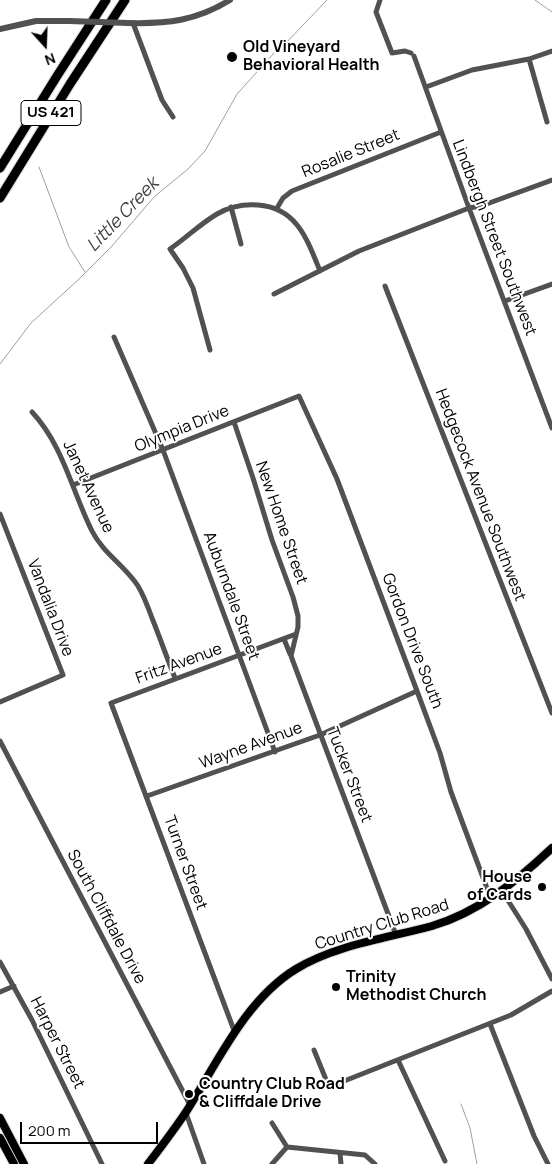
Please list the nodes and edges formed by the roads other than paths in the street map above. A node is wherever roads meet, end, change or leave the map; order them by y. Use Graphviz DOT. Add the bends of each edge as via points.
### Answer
graph roads {
  1 [pos="106,0"];
  2 [pos="125,0"];
  3 [pos="230,0"];
  4 [pos="380,0"];
  5 [pos="131,23"];
  6 [pos="0,29"];
  7 [pos="552,51"];
  8 [pos="529,59"];
  9 [pos="426,87"];
  10 [pos="173,117"];
  11 [pos="547,122"];
  12 [pos="441,132"];
  13 [pos="0,168"];
  14 [pos="552,180"];
  15 [pos="0,198"];
  16 [pos="231,207"];
  17 [pos="277,208"];
  18 [pos="469,208"];
  19 [pos="241,244"];
  20 [pos="320,271"];
  21 [pos="552,284"];
  22 [pos="385,286"];
  23 [pos="274,294"];
  24 [pos="505,301"];
  25 [pos="114,337"];
  26 [pos="210,350"];
  27 [pos="299,396"];
  28 [pos="32,412"];
  29 [pos="234,422"];
  30 [pos="552,428"];
  31 [pos="163,450"];
  32 [pos="73,485"];
  33 [pos="0,514"];
  34 [pos="296,634"];
  35 [pos="284,638"];
  36 [pos="240,655"];
  37 [pos="291,656"];
  38 [pos="175,678"];
  39 [pos="417,691"];
  40 [pos="0,702"];
  41 [pos="111,702"];
  42 [pos="552,713"];
  43 [pos="320,734"];
  44 [pos="0,741"];
  45 [pos="275,752"];
  46 [pos="146,796"];
  47 [pos="552,848"];
  48 [pos="502,891"];
  49 [pos="491,899"];
  50 [pos="396,935"];
  51 [pos="0,962"];
  52 [pos="552,979"];
  53 [pos="14,986"];
  54 [pos="552,991"];
  55 [pos="0,992"];
  56 [pos="490,1024"];
  57 [pos="235,1033"];
  58 [pos="314,1050"];
  59 [pos="398,1060"];
  60 [pos="190,1105"];
  61 [pos="186,1113"];
  62 [pos="0,1118"];
  63 [pos="272,1123"];
  64 [pos="0,1138"];
  65 [pos="287,1147"];
  66 [pos="340,1152"];
  67 [pos="445,1161"];
  68 [pos="372,1163"];
  69 [pos="14,1164"];
  70 [pos="24,1164"];
  71 [pos="102,1164"];
  72 [pos="148,1164"];
  73 [pos="204,1164"];
  74 [pos="272,1164"];
  75 [pos="341,1164"];
  76 [pos="548,1164"];
  1 -- 13 [label="highway, US 421"];
  2 -- 15 [label="highway, US 421"];
  3 -- 5 [label="street" via="177,22"];
  4 -- 9 [label="street, Lindbergh Street Southwest" via="376,12 392,54 405,51 412,55"];
  5 -- 6 [label="street, bridge" via="36,21"];
  5 -- 10 [label="street" via="162,100"];
  7 -- 8 [label="street"];
  8 -- 9 [label="street" via="472,70"];
  8 -- 11 [label="street"];
  9 -- 12 [label="street, Lindbergh Street Southwest"];
  12 -- 17 [label="street, Rosalie Street" via="292,191"];
  12 -- 18 [label="street, Lindbergh Street Southwest"];
  14 -- 18 [label="street"];
  16 -- 17 [label="street" via="251,204"];
  16 -- 19 [label="street"];
  16 -- 26 [label="street" via="209,219 170,249 193,288"];
  17 -- 20 [label="street" via="299,227"];
  18 -- 20 [label="street" via="358,251"];
  18 -- 24 [label="street, Lindbergh Street Southwest"];
  20 -- 23 [label="street"];
  21 -- 24 [label="street"];
  22 -- 42 [label="street, Hedgecock Avenue Southwest"];
  24 -- 30 [label="street, Lindbergh Street Southwest"];
  25 -- 31 [label="street, Auburndale Street"];
  27 -- 29 [label="street, Olympia Drive"];
  27 -- 39 [label="street, Gordon Drive South" via="337,479"];
  28 -- 32 [label="street, Janet Avenue" via="52,440"];
  29 -- 31 [label="street, Olympia Drive"];
  29 -- 34 [label="street, New Home Street" via="293,597 298,616"];
  31 -- 32 [label="street, Olympia Drive"];
  31 -- 36 [label="street, Auburndale Street"];
  32 -- 38 [label="street, Janet Avenue" via="93,533 140,589"];
  33 -- 40 [label="street, Vandalia Drive" via="63,675"];
  34 -- 35 [label="street"];
  34 -- 37 [label="street"];
  35 -- 36 [label="street, Fritz Avenue"];
  35 -- 37 [label="street, Tucker Street"];
  36 -- 38 [label="street, Fritz Avenue"];
  36 -- 45 [label="street, Auburndale Street"];
  37 -- 43 [label="street, Tucker Street"];
  38 -- 41 [label="street, Fritz Avenue"];
  39 -- 43 [label="street, Wayne Avenue"];
  39 -- 49 [label="street, Gordon Drive South"];
  41 -- 46 [label="street, Turner Street"];
  43 -- 45 [label="street, Wayne Avenue"];
  43 -- 50 [label="street, Tucker Street"];
  44 -- 60 [label="street, South Cliffdale Drive"];
  45 -- 46 [label="street, Wayne Avenue"];
  46 -- 57 [label="street, Turner Street"];
  47 -- 48 [label="main road, Country Club Road"];
  48 -- 49 [label="main road, Country Club Road"];
  48 -- 52 [label="street"];
  49 -- 50 [label="main road, Country Club Road" via="434,925"];
  50 -- 57 [label="main road, Country Club Road" via="334,952 296,969 265,994"];
  51 -- 53 [label="street, Harper Street"];
  53 -- 55 [label="street"];
  53 -- 71 [label="street, Harper Street"];
  54 -- 56 [label="street" via="521,1011"];
  56 -- 59 [label="street"];
  56 -- 76 [label="street"];
  57 -- 60 [label="main road, Country Club Road"];
  58 -- 59 [label="street" via="329,1087"];
  59 -- 67 [label="street"];
  60 -- 61 [label="main road, Country Club Road"];
  61 -- 72 [label="main road, Country Club Road"];
  61 -- 73 [label="street"];
  62 -- 70 [label="main road"];
  63 -- 65 [label="street"];
  64 -- 69 [label="main road"];
  65 -- 66 [label="street"];
  65 -- 74 [label="street"];
  66 -- 68 [label="street" via="366,1156"];
  66 -- 75 [label="street"];
}
